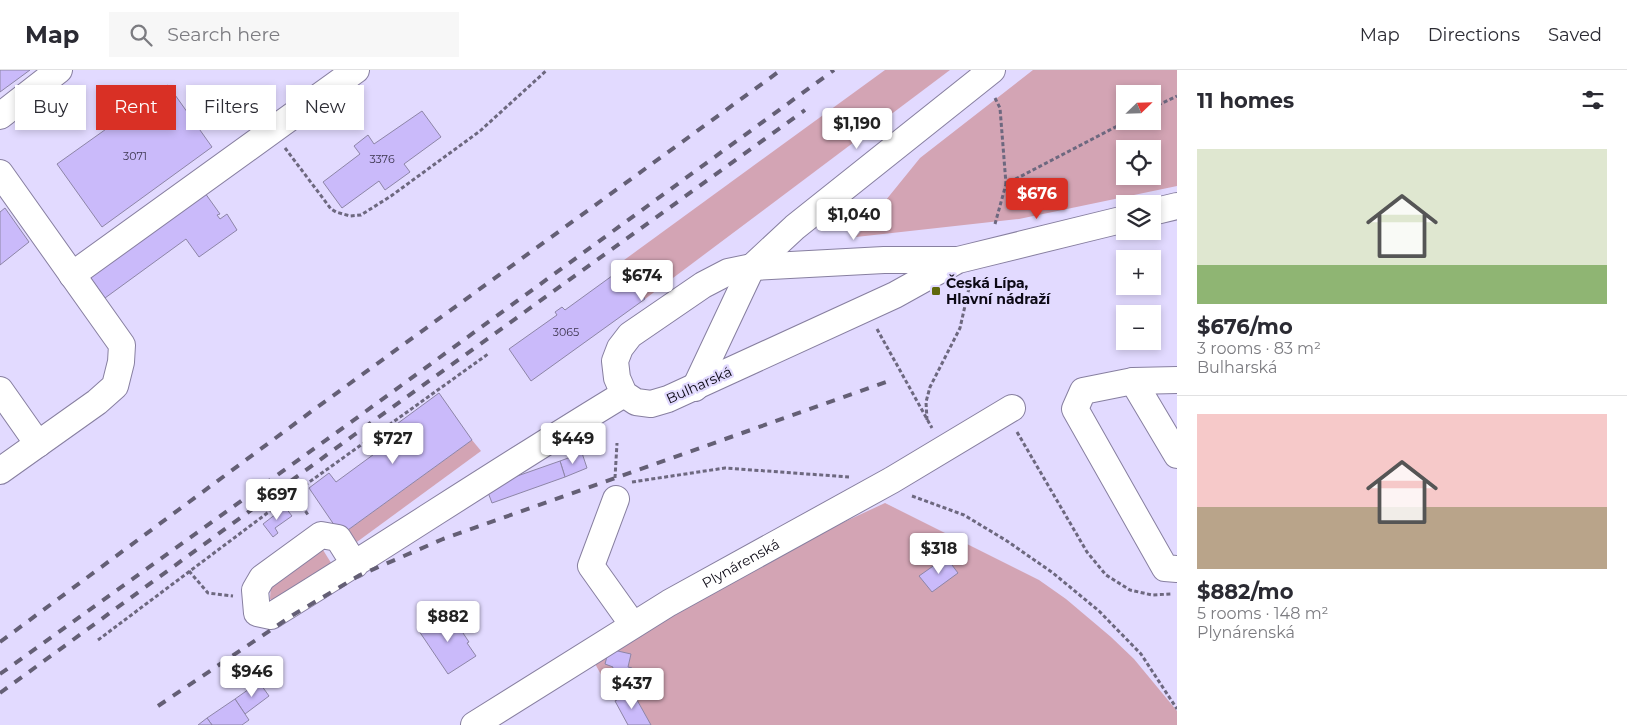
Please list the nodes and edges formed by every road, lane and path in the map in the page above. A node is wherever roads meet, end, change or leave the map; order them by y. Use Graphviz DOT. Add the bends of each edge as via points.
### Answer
graph roads {
  1 [pos="59,70"];
  2 [pos="356,70"];
  3 [pos="547,70"];
  4 [pos="993,82"];
  5 [pos="1177,96"];
  6 [pos="1161,104"];
  7 [pos="0,116"];
  8 [pos="276,127"];
  9 [pos="1116,127"];
  10 [pos="272,130"];
  11 [pos="0,173"];
  12 [pos="1006,184"];
  13 [pos="1177,206"];
  14 [pos="1161,210"];
  15 [pos="1116,221"];
  16 [pos="995,224"];
  17 [pos="958,260"];
  18 [pos="752,267"];
  19 [pos="72,275"];
  20 [pos="970,288"];
  21 [pos="875,326"];
  22 [pos="488,354"];
  23 [pos="1177,380"];
  24 [pos="1133,381"];
  25 [pos="694,388"];
  26 [pos="0,390"];
  27 [pos="624,394"];
  28 [pos="1009,410"];
  29 [pos="927,420"];
  30 [pos="617,443"];
  31 [pos="38,444"];
  32 [pos="943,448"];
  33 [pos="1177,455"];
  34 [pos="0,471"];
  35 [pos="882,485"];
  36 [pos="616,492"];
  37 [pos="294,493"];
  38 [pos="321,535"];
  39 [pos="354,565"];
  40 [pos="1177,569"];
  41 [pos="190,572"];
  42 [pos="255,590"];
  43 [pos="1177,594"];
  44 [pos="633,625"];
  45 [pos="98,640"];
  46 [pos="1177,709"];
  47 [pos="474,725"];
  1 -- 7 [label="street"];
  2 -- 8 [label="street"];
  3 -- 10 [label="path" via="480,131 361,215 350,216 331,209"];
  4 -- 12 [label="path" via="1000,108"];
  4 -- 18 [label="street" via="795,227"];
  5 -- 6 [label="path"];
  9 -- 12 [label="path"];
  10 -- 19 [label="street"];
  11 -- 19 [label="street"];
  12 -- 16 [label="path"];
  13 -- 14 [label="street"];
  15 -- 17 [label="street, Bulharská"];
  17 -- 18 [label="street, Bulharská" via="884,260"];
  17 -- 25 [label="street, Bulharská" via="895,295"];
  18 -- 25 [label="street"];
  18 -- 27 [label="street, Bulharská" via="728,272 702,285 630,336 615,361 617,378"];
  19 -- 31 [label="street" via="122,345 121,362 115,386"];
  20 -- 29 [label="path" via="960,328 930,387 926,402"];
  21 -- 29 [label="path"];
  22 -- 37 [label="path"];
  23 -- 24 [label="street"];
  24 -- 33 [label="street"];
  24 -- 40 [label="street" via="1083,391 1075,409 1165,568"];
  25 -- 27 [label="street, Bulharská" via="651,404 636,402"];
  26 -- 31 [label="street"];
  27 -- 39 [label="street"];
  28 -- 32 [label="street, Plynárenská"];
  28 -- 43 [label="path" via="1087,552 1106,575 1130,590 1152,595"];
  29 -- 32 [label="path"];
  30 -- 36 [label="path"];
  31 -- 34 [label="street"];
  32 -- 35 [label="street, Plynárenská"];
  35 -- 36 [label="path" via="843,476 726,468"];
  35 -- 44 [label="street, Plynárenská"];
  35 -- 46 [label="path" via="964,515 1053,573 1099,611 1141,654"];
  36 -- 44 [label="street" via="592,566"];
  37 -- 38 [label="path"];
  37 -- 41 [label="path"];
  38 -- 39 [label="street" via="338,538"];
  38 -- 42 [label="street" via="262,578"];
  39 -- 42 [label="street" via="271,616 257,613"];
  41 -- 42 [label="path" via="208,593 234,597"];
  41 -- 45 [label="path"];
  44 -- 47 [label="street, Plynárenská"];
}
